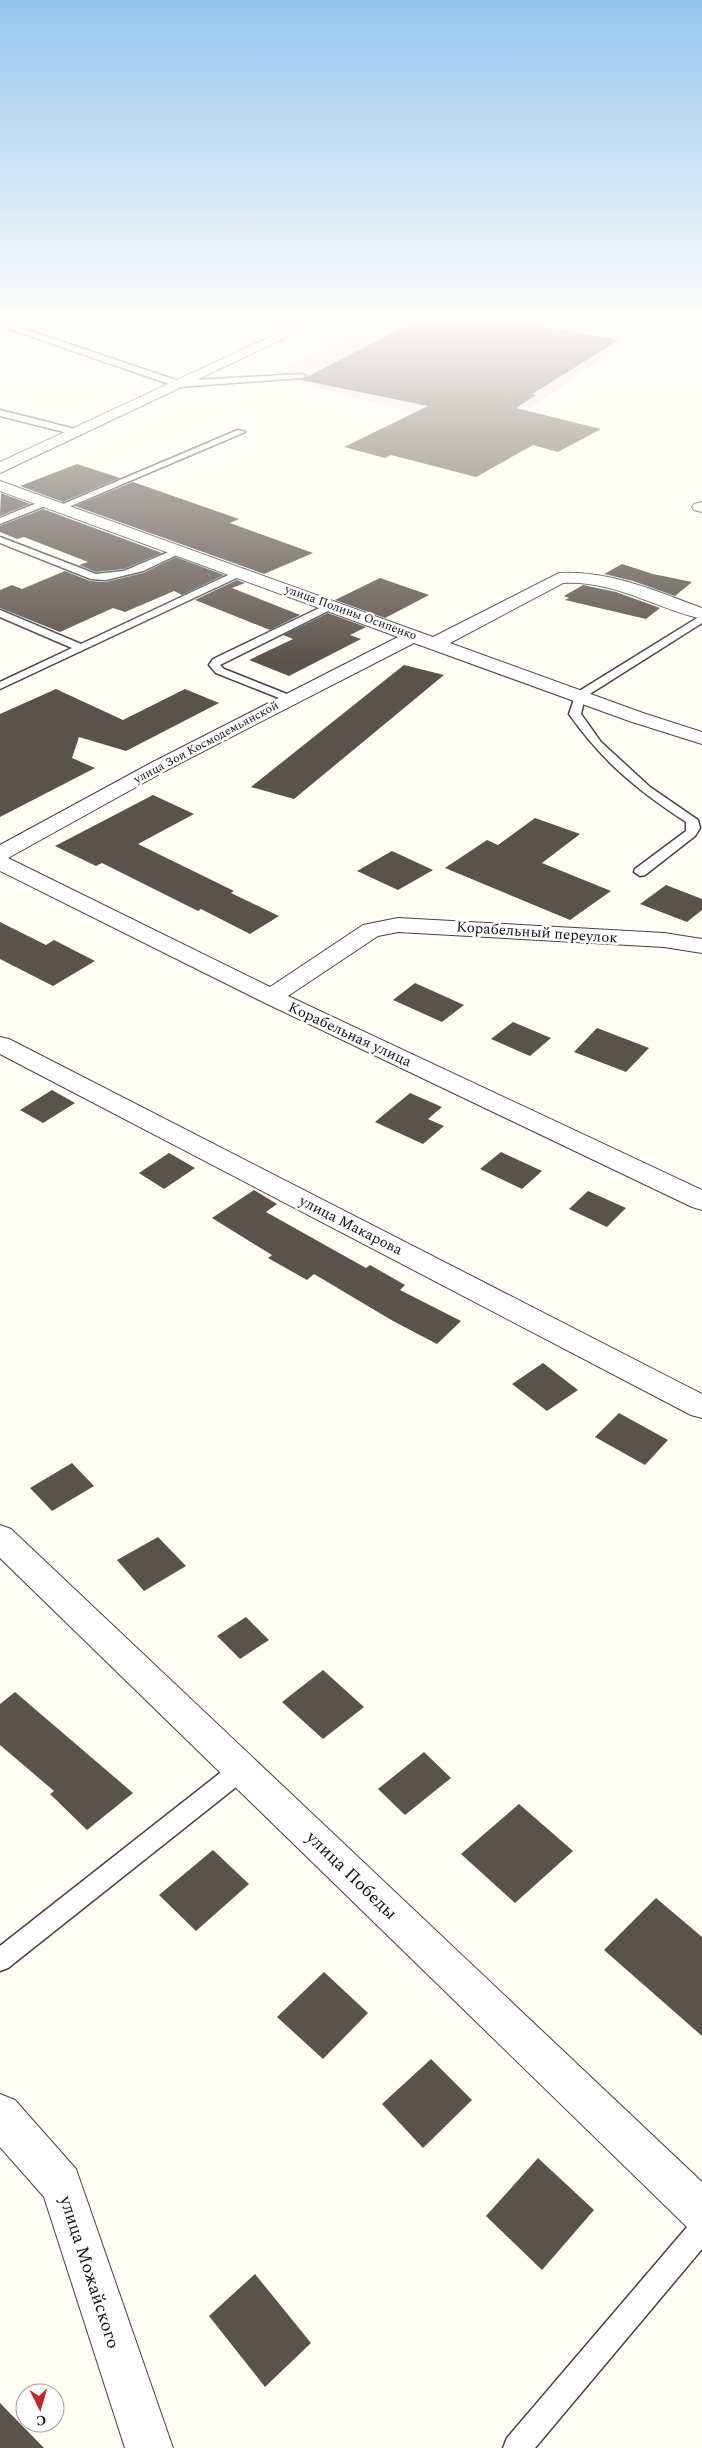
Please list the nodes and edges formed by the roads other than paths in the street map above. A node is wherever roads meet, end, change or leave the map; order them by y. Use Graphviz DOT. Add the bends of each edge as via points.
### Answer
graph roads {
  1 [pos="69,435"];
  2 [pos="233,435"];
  3 [pos="0,468"];
  4 [pos="0,486"];
  5 [pos="54,505"];
  6 [pos="0,521"];
  7 [pos="0,540"];
  8 [pos="182,550"];
  9 [pos="241,572"];
  10 [pos="332,605"];
  11 [pos="0,613"];
  12 [pos="702,614"];
  13 [pos="702,618"];
  14 [pos="415,635"];
  15 [pos="436,643"];
  16 [pos="82,648"];
  17 [pos="0,686"];
  18 [pos="580,695"];
  19 [pos="288,698"];
  20 [pos="702,738"];
  21 [pos="0,854"];
  22 [pos="0,863"];
  23 [pos="640,872"];
  24 [pos="702,946"];
  25 [pos="271,996"];
  26 [pos="0,1044"];
  27 [pos="702,1201"];
  28 [pos="702,1407"];
  29 [pos="0,1538"];
  30 [pos="242,1769"];
  31 [pos="0,1960"];
  32 [pos="0,2115"];
  33 [pos="702,2212"];
  34 [pos="702,2230"];
  35 [pos="149,2448"];
  36 [pos="517,2448"];
  1 -- 3 [label="street"];
  2 -- 5 [label="lane"];
  4 -- 5 [label="street, улица Полины Осипенко"];
  5 -- 6 [label="lane"];
  5 -- 8 [label="street, улица Полины Осипенко"];
  7 -- 8 [label="lane" via="105,578 119,576"];
  8 -- 9 [label="street, улица Полины Осипенко"];
  9 -- 10 [label="street, улица Полины Осипенко"];
  9 -- 16 [label="lane"];
  10 -- 14 [label="street, улица Полины Осипенко"];
  10 -- 19 [label="lane" via="217,661 214,666"];
  11 -- 16 [label="lane"];
  12 -- 15 [label="street" via="614,584 572,576 559,578"];
  13 -- 18 [label="lane"];
  14 -- 15 [label="street, улица Полины Осипенко"];
  14 -- 19 [label="street, улица Зои Космодемьянской"];
  15 -- 18 [label="street, улица Полины Осипенко"];
  16 -- 17 [label="lane"];
  18 -- 20 [label="street, улица Полины Осипенко"];
  18 -- 23 [label="lane" via="574,714 597,744 646,790 692,820 694,828 691,833"];
  19 -- 21 [label="street, улица Зои Космодемьянской"];
  22 -- 25 [label="street, Корабельная улица"];
  24 -- 25 [label="street, Корабельный переулок" via="664,940 398,925 371,930"];
  25 -- 27 [label="street, Корабельная улица"];
  26 -- 28 [label="street, улица Макарова"];
  29 -- 30 [label="street, улица Победы"];
  30 -- 31 [label="lane"];
  30 -- 33 [label="street, улица Победы"];
  32 -- 35 [label="street, улица Можайского" via="61,2184"];
  34 -- 36 [label="lane"];
}
